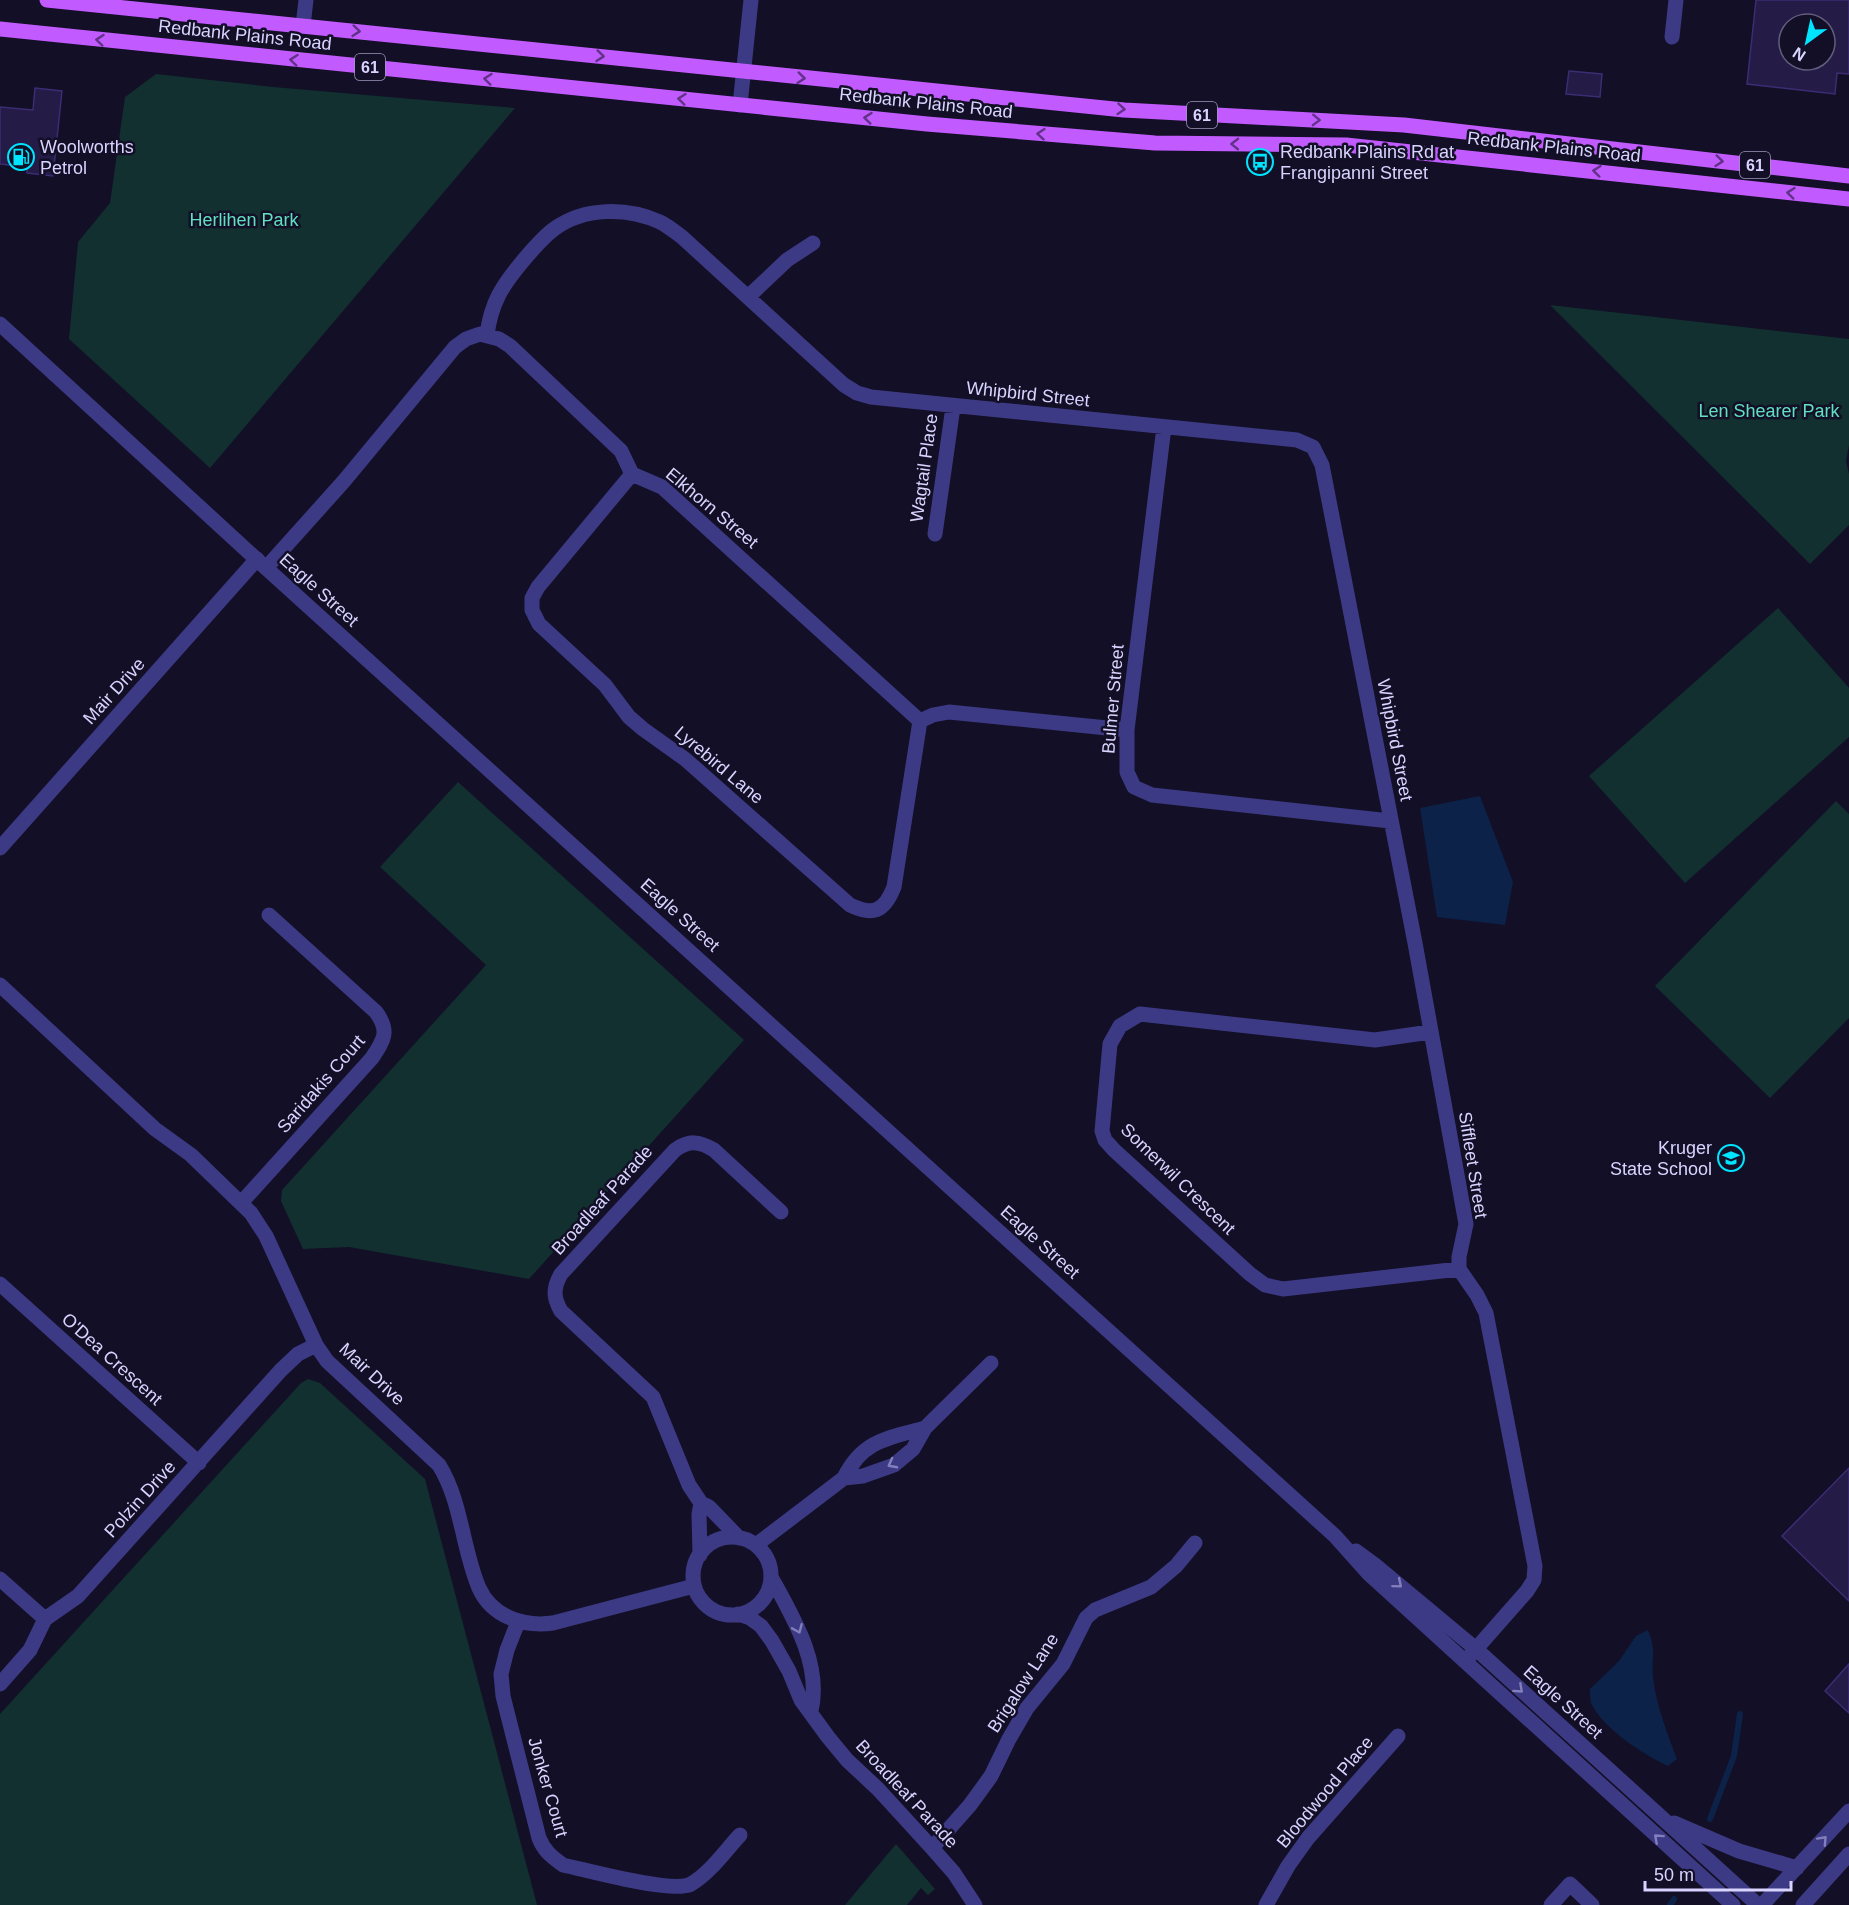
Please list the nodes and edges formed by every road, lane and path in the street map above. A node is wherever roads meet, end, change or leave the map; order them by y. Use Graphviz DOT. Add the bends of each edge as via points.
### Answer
graph roads {
  1 [pos="47,0"];
  2 [pos="306,0"];
  3 [pos="750,0"];
  4 [pos="1676,0"];
  5 [pos="303,26"];
  6 [pos="0,30"];
  7 [pos="1672,37"];
  8 [pos="743,72"];
  9 [pos="740,105"];
  10 [pos="1849,176"];
  11 [pos="1849,199"];
  12 [pos="813,243"];
  13 [pos="748,297"];
  14 [pos="0,324"];
  15 [pos="487,335"];
  16 [pos="952,406"];
  17 [pos="1164,427"];
  18 [pos="632,474"];
  19 [pos="934,534"];
  20 [pos="261,564"];
  21 [pos="920,721"];
  22 [pos="1127,730"];
  23 [pos="1390,821"];
  24 [pos="0,848"];
  25 [pos="269,915"];
  26 [pos="0,985"];
  27 [pos="1430,1032"];
  28 [pos="241,1203"];
  29 [pos="781,1212"];
  30 [pos="1459,1269"];
  31 [pos="0,1284"];
  32 [pos="316,1345"];
  33 [pos="991,1363"];
  34 [pos="925,1428"];
  35 [pos="199,1463"];
  36 [pos="844,1478"];
  37 [pos="701,1503"];
  38 [pos="1335,1536"];
  39 [pos="739,1538"];
  40 [pos="1196,1543"];
  41 [pos="756,1545"];
  42 [pos="700,1555"];
  43 [pos="771,1577"];
  44 [pos="0,1578"];
  45 [pos="694,1586"];
  46 [pos="738,1614"];
  47 [pos="45,1619"];
  48 [pos="518,1622"];
  49 [pos="1476,1649"];
  50 [pos="1465,1661"];
  51 [pos="0,1684"];
  52 [pos="811,1711"];
  53 [pos="1398,1736"];
  54 [pos="1849,1811"];
  55 [pos="1663,1819"];
  56 [pos="740,1835"];
  57 [pos="932,1848"];
  58 [pos="1849,1854"];
  59 [pos="1797,1868"];
  60 [pos="975,1905"];
  61 [pos="1266,1905"];
  62 [pos="1551,1905"];
  63 [pos="1593,1905"];
  64 [pos="1733,1905"];
  65 [pos="1760,1905"];
  66 [pos="1803,1905"];
  1 -- 5 [label="main road, Redbank Plains Road / 61"];
  2 -- 5 [label="street"];
  3 -- 8 [label="street"];
  4 -- 7 [label="street"];
  5 -- 8 [label="main road, Redbank Plains Road / 61, one-way"];
  9 -- 6 [label="main road, Redbank Plains Road / 61, one-way"];
  8 -- 9 [label="street"];
  8 -- 10 [label="main road, Redbank Plains Road / 61, one-way" via="1124,110 1404,125"];
  11 -- 9 [label="main road, Redbank Plains Road / 61, one-way" via="1346,145 1101,140"];
  12 -- 13 [label="street" via="787,260"];
  13 -- 15 [label="street, Whipbird Street" via="662,223 640,214 589,214 555,228 502,286"];
  13 -- 16 [label="street, Whipbird Street" via="857,393"];
  14 -- 20 [label="street, Eagle Street"];
  15 -- 18 [label="street" via="510,346 621,451"];
  15 -- 20 [label="street" via="474,336 455,347 344,481"];
  16 -- 17 [label="street, Whipbird Street"];
  16 -- 19 [label="street, Wagtail Place"];
  17 -- 22 [label="street, Bulmer Street"];
  17 -- 23 [label="street, Whipbird Street" via="1297,440 1313,447 1322,465"];
  18 -- 21 [label="street, Elkhorn Street" via="662,487"];
  18 -- 21 [label="street, Lyrebird Lane" via="538,587 532,598 538,624 605,685 629,717 685,759 850,904 865,912 889,901 894,887"];
  20 -- 24 [label="street, Mair Drive"];
  20 -- 38 [label="street, Eagle Street"];
  21 -- 22 [label="street" via="949,712"];
  22 -- 23 [label="street, Bulmer Street" via="1126,772 1134,787 1152,795"];
  23 -- 27 [label="street, Siffleet Street"];
  25 -- 28 [label="street, Saridakis Court" via="376,1012 385,1032 372,1058"];
  26 -- 28 [label="street, Mair Drive"];
  27 -- 30 [label="street, Siffleet Street" via="1466,1224"];
  27 -- 30 [label="street, Somerwil Crescent" via="1375,1040 1140,1014 1120,1026 1110,1044 1102,1131 1114,1150 1265,1285 1283,1289"];
  28 -- 32 [label="street, Mair Drive" via="266,1236"];
  29 -- 37 [label="street, Broadleaf Parade" via="714,1150 705,1144 684,1143 556,1283 554,1292 561,1311 653,1397 682,1473"];
  30 -- 49 [label="street" via="1486,1313 1535,1566 1534,1580 1527,1591"];
  31 -- 35 [label="street, O'Dea Crescent"];
  32 -- 35 [label="street, Polzin Drive" via="298,1354 281,1370"];
  32 -- 48 [label="street, Mair Drive" via="327,1361 439,1465 454,1496 480,1589 490,1603"];
  33 -- 34 [label="street"];
  34 -- 36 [label="street" via="892,1436 867,1448 852,1462"];
  34 -- 36 [label="street, one-way" via="913,1449 894,1465"];
  35 -- 47 [label="street, Polzin Drive" via="78,1596"];
  36 -- 41 [label="street"];
  37 -- 39 [label="street, Broadleaf Parade" via="710,1507"];
  37 -- 42 [label="street"];
  38 -- 49 [label="street, Eagle Street, one-way"];
  38 -- 50 [label="street, Eagle Street" via="1369,1574"];
  39 -- 41 [label="street"];
  39 -- 42 [label="street" via="713,1542"];
  40 -- 57 [label="street, Brigalow Lane" via="1151,1587 1095,1610 1086,1618 1063,1664 1027,1708 991,1776"];
  41 -- 43 [label="street" via="767,1559"];
  42 -- 45 [label="street" via="694,1568"];
  43 -- 46 [label="street" via="762,1602"];
  43 -- 52 [label="street, one-way" via="799,1628 810,1664"];
  44 -- 47 [label="street"];
  45 -- 46 [label="street" via="710,1608"];
  45 -- 48 [label="street" via="553,1623"];
  46 -- 52 [label="street, Broadleaf Parade" via="761,1626 789,1671 801,1700"];
  47 -- 51 [label="street, Polzin Drive" via="30,1650"];
  48 -- 56 [label="street, Jonker Court" via="501,1674 503,1696 543,1849 563,1865 668,1888 688,1886"];
  49 -- 50 [label="street"];
  49 -- 55 [label="street, Eagle Street, one-way"];
  64 -- 50 [label="street, Eagle Street, one-way"];
  52 -- 57 [label="street, Broadleaf Parade" via="847,1760"];
  53 -- 61 [label="street, Bloodwood Place" via="1308,1838"];
  59 -- 54 [label="street, one-way"];
  55 -- 59 [label="street" via="1739,1851"];
  55 -- 65 [label="street, Eagle Street"];
  57 -- 60 [label="street, Broadleaf Parade"];
  58 -- 66 [label="street"];
  59 -- 65 [label="street"];
  62 -- 63 [label="street" via="1570,1884"];
}
